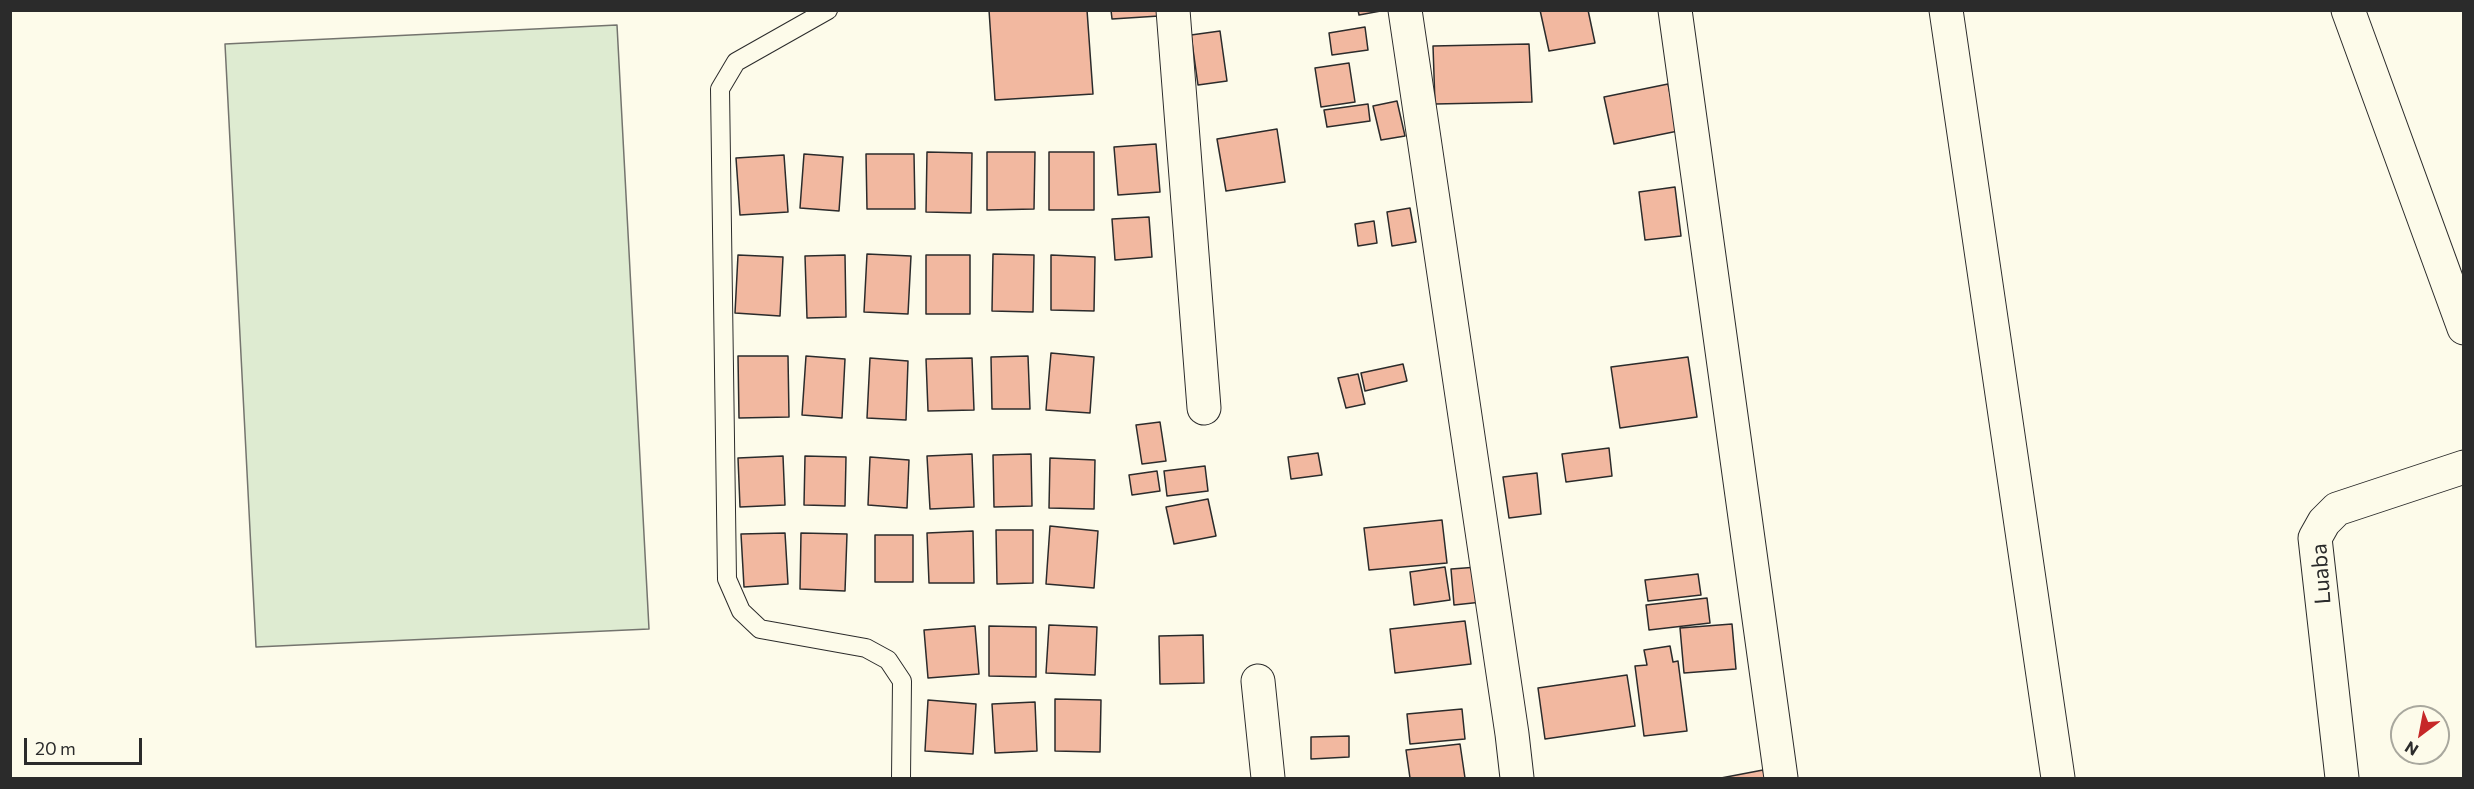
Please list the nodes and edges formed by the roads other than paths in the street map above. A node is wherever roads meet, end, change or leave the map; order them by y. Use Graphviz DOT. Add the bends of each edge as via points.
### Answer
graph roads {
  1 [pos="828,10"];
  2 [pos="1173,10"];
  3 [pos="1405,10"];
  4 [pos="1675,10"];
  5 [pos="1946,10"];
  6 [pos="2348,10"];
  7 [pos="2463,328"];
  8 [pos="1204,408"];
  9 [pos="2463,466"];
  10 [pos="1258,681"];
  11 [pos="901,778"];
  12 [pos="1268,778"];
  13 [pos="1517,778"];
  14 [pos="1781,778"];
  15 [pos="2058,778"];
  16 [pos="2342,778"];
  1 -- 11 [label="lane" via="736,62 720,89 728,579 741,611 760,629 866,648 888,660 902,681"];
  2 -- 8 [label="street"];
  3 -- 13 [label="street"];
  4 -- 14 [label="street"];
  5 -- 15 [label="street"];
  6 -- 7 [label="street"];
  9 -- 16 [label="street, Luaba" via="2337,509 2315,538"];
  10 -- 12 [label="street"];
}
